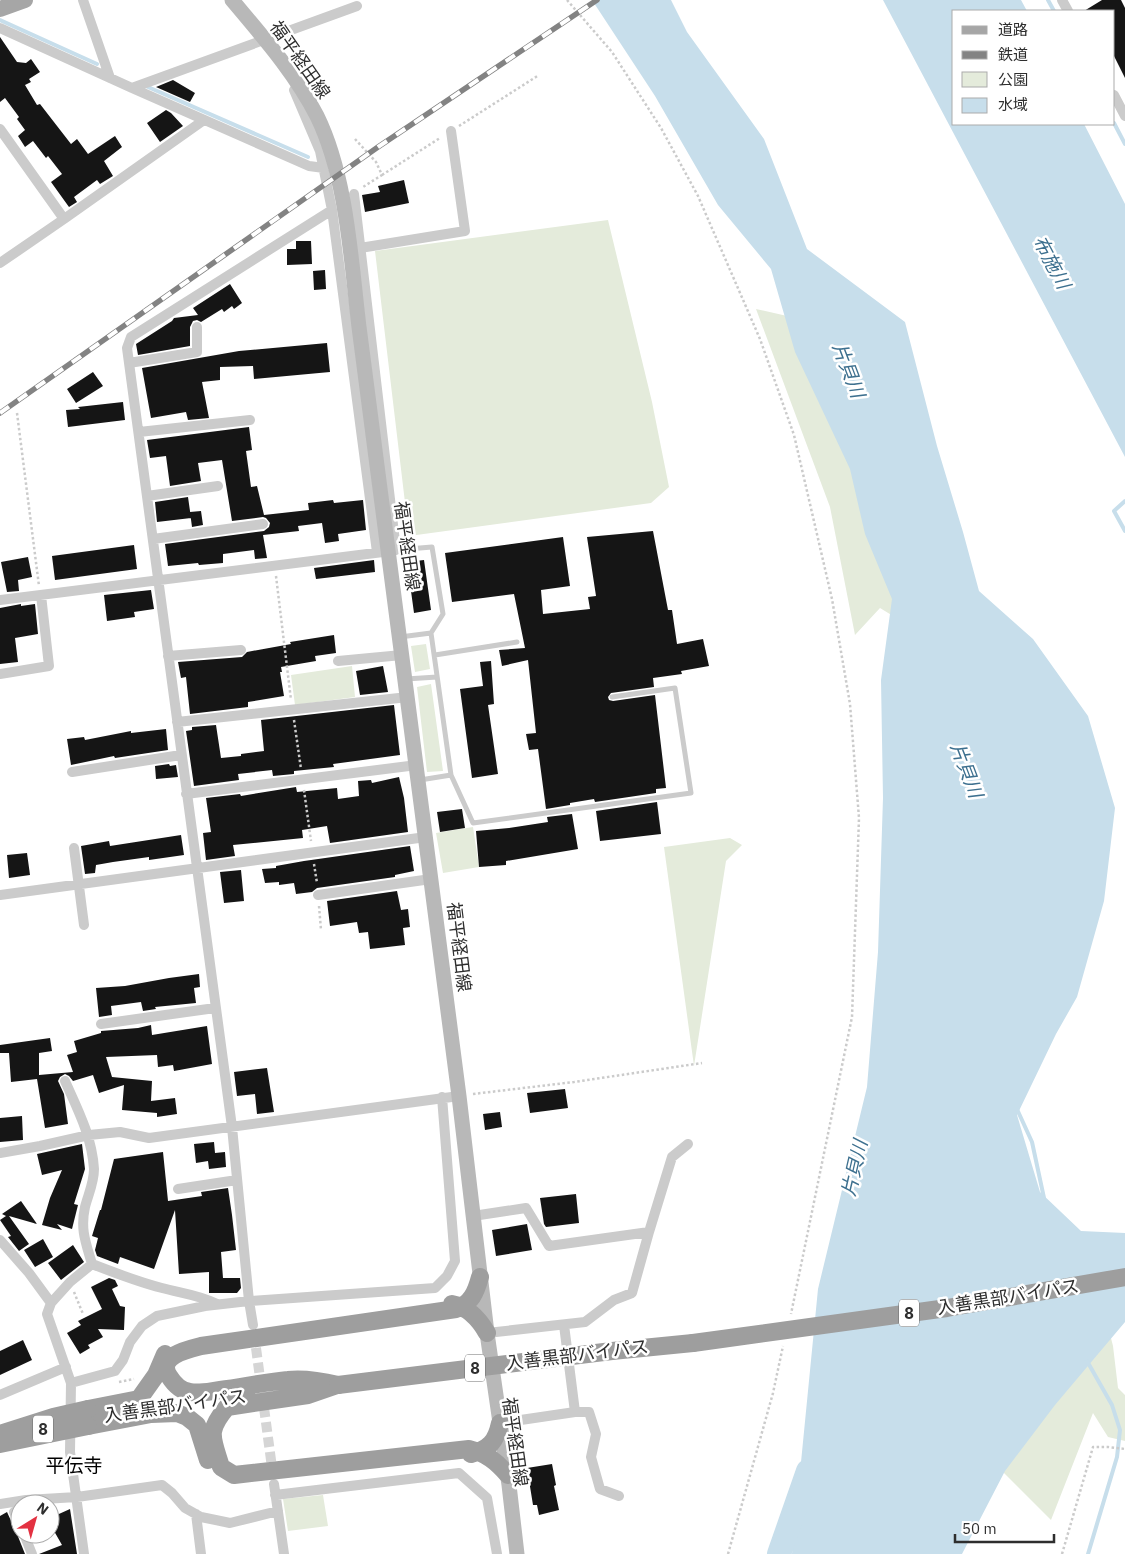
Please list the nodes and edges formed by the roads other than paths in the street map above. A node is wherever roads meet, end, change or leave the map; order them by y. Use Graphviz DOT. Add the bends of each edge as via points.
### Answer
graph roads {
  1 [pos="25,0"];
  2 [pos="83,0"];
  3 [pos="232,0"];
  4 [pos="357,6"];
  5 [pos="0,9"];
  6 [pos="0,28"];
  7 [pos="266,40"];
  8 [pos="110,78"];
  9 [pos="132,88"];
  10 [pos="294,90"];
  11 [pos="1115,97"];
  12 [pos="1125,116"];
  13 [pos="204,120"];
  14 [pos="0,129"];
  15 [pos="451,131"];
  16 [pos="324,168"];
  17 [pos="354,194"];
  18 [pos="332,210"];
  19 [pos="64,219"];
  20 [pos="360,248"];
  21 [pos="0,263"];
  22 [pos="197,327"];
  23 [pos="129,363"];
  24 [pos="250,420"];
  25 [pos="139,432"];
  26 [pos="218,486"];
  27 [pos="147,496"];
  28 [pos="263,524"];
  29 [pos="153,539"];
  30 [pos="387,551"];
  31 [pos="158,579"];
  32 [pos="40,595"];
  33 [pos="0,600"];
  34 [pos="432,633"];
  35 [pos="400,637"];
  36 [pos="517,642"];
  37 [pos="241,650"];
  38 [pos="402,655"];
  39 [pos="435,655"];
  40 [pos="168,656"];
  41 [pos="338,661"];
  42 [pos="0,674"];
  43 [pos="437,677"];
  44 [pos="405,680"];
  45 [pos="408,697"];
  46 [pos="612,697"];
  47 [pos="177,722"];
  48 [pos="181,755"];
  49 [pos="72,772"];
  50 [pos="417,772"];
  51 [pos="451,775"];
  52 [pos="186,794"];
  53 [pos="426,837"];
  54 [pos="74,848"];
  55 [pos="196,869"];
  56 [pos="431,879"];
  57 [pos="79,884"];
  58 [pos="318,894"];
  59 [pos="0,896"];
  60 [pos="84,925"];
  61 [pos="215,1008"];
  62 [pos="101,1024"];
  63 [pos="65,1082"];
  64 [pos="459,1096"];
  65 [pos="442,1097"];
  66 [pos="232,1127"];
  67 [pos="462,1127"];
  68 [pos="89,1135"];
  69 [pos="688,1144"];
  70 [pos="0,1153"];
  71 [pos="237,1180"];
  72 [pos="178,1189"];
  73 [pos="473,1216"];
  74 [pos="649,1232"];
  75 [pos="0,1240"];
  76 [pos="92,1264"];
  77 [pos="1125,1278"];
  78 [pos="476,1284"];
  79 [pos="249,1301"];
  80 [pos="51,1303"];
  81 [pos="218,1305"];
  82 [pos="451,1307"];
  83 [pos="564,1324"];
  84 [pos="253,1325"];
  85 [pos="481,1327"];
  86 [pos="66,1367"];
  87 [pos="71,1383"];
  88 [pos="338,1385"];
  89 [pos="0,1395"];
  90 [pos="575,1412"];
  91 [pos="87,1418"];
  92 [pos="496,1423"];
  93 [pos="0,1434"];
  94 [pos="0,1439"];
  95 [pos="494,1441"];
  96 [pos="0,1444"];
  97 [pos="474,1452"];
  98 [pos="501,1471"];
  99 [pos="619,1496"];
  100 [pos="77,1497"];
  101 [pos="0,1504"];
  102 [pos="278,1511"];
  103 [pos="196,1514"];
  104 [pos="84,1554"];
  105 [pos="201,1554"];
  106 [pos="284,1554"];
  107 [pos="497,1554"];
  108 [pos="516,1554"];
  1 -- 5 [label="main road"];
  2 -- 8 [label="street"];
  3 -- 7 [label="main road, 福平経田線"];
  4 -- 7 [label="street"];
  6 -- 8 [label="street"];
  7 -- 9 [label="street"];
  7 -- 30 [label="main road, 福平経田線" via="288,68 317,117 334,164 347,225"];
  8 -- 9 [label="street"];
  9 -- 13 [label="street"];
  10 -- 16 [label="street"];
  11 -- 12 [label="street"];
  13 -- 16 [label="street" via="309,166"];
  13 -- 19 [label="street"];
  14 -- 19 [label="street"];
  15 -- 20 [label="street" via="465,232"];
  16 -- 18 [label="street"];
  17 -- 20 [label="street"];
  18 -- 23 [label="street" via="131,337 127,348"];
  18 -- 30 [label="street"];
  19 -- 21 [label="street"];
  20 -- 30 [label="street"];
  22 -- 23 [label="street" via="197,352"];
  23 -- 25 [label="street"];
  24 -- 25 [label="street"];
  25 -- 27 [label="street"];
  26 -- 27 [label="street"];
  27 -- 29 [label="street"];
  28 -- 29 [label="street"];
  29 -- 31 [label="street"];
  30 -- 31 [label="street"];
  30 -- 34 [label="lane" via="432,547 443,614"];
  30 -- 35 [label="main road, 福平経田線"];
  31 -- 32 [label="street"];
  31 -- 40 [label="street"];
  32 -- 33 [label="street"];
  32 -- 42 [label="street" via="49,666"];
  34 -- 35 [label="lane"];
  34 -- 39 [label="lane"];
  35 -- 38 [label="main road, 福平経田線"];
  36 -- 39 [label="lane"];
  37 -- 40 [label="street"];
  38 -- 41 [label="street"];
  38 -- 44 [label="main road, 福平経田線"];
  39 -- 43 [label="lane"];
  40 -- 47 [label="street"];
  43 -- 44 [label="lane"];
  43 -- 51 [label="lane"];
  44 -- 45 [label="main road, 福平経田線"];
  45 -- 47 [label="street"];
  45 -- 50 [label="main road, 福平経田線"];
  46 -- 51 [label="lane" via="675,688 691,793 473,823"];
  47 -- 48 [label="street"];
  48 -- 49 [label="street"];
  48 -- 52 [label="street"];
  50 -- 51 [label="lane"];
  50 -- 52 [label="street" via="303,779"];
  50 -- 53 [label="main road, 福平経田線"];
  52 -- 55 [label="street"];
  53 -- 55 [label="street"];
  53 -- 56 [label="main road, 福平経田線"];
  54 -- 57 [label="street"];
  55 -- 57 [label="street"];
  55 -- 61 [label="street"];
  56 -- 58 [label="street"];
  56 -- 64 [label="main road, 福平経田線"];
  57 -- 59 [label="street"];
  57 -- 60 [label="street"];
  61 -- 62 [label="street"];
  61 -- 66 [label="street"];
  63 -- 68 [label="street"];
  64 -- 65 [label="street"];
  64 -- 67 [label="main road, 福平経田線"];
  65 -- 66 [label="street"];
  65 -- 79 [label="street" via="455,1261 447,1276 435,1288"];
  66 -- 68 [label="street" via="149,1138 120,1132"];
  66 -- 71 [label="street"];
  67 -- 73 [label="main road, 福平経田線"];
  67 -- 78 [label="main road, 福平経田線" via="463,1184"];
  68 -- 70 [label="street"];
  68 -- 76 [label="street" via="94,1170 83,1234"];
  69 -- 74 [label="street" via="672,1157"];
  71 -- 72 [label="street"];
  71 -- 79 [label="street"];
  73 -- 74 [label="street" via="526,1208 550,1246"];
  73 -- 78 [label="main road, 福平経田線"];
  74 -- 83 [label="street" via="632,1293 614,1300 585,1322"];
  75 -- 80 [label="street"];
  76 -- 80 [label="street"];
  76 -- 81 [label="street" via="120,1276"];
  77 -- 88 [label="highway, 入善黒部バイパス / 8, bridge" via="947,1308 692,1343"];
  78 -- 82 [label="highway" via="469,1303"];
  78 -- 85 [label="main road, 福平経田線"];
  79 -- 81 [label="street"];
  79 -- 84 [label="street"];
  80 -- 86 [label="street" via="47,1314"];
  81 -- 87 [label="street" via="157,1316 142,1326 115,1371"];
  82 -- 85 [label="highway"];
  82 -- 88 [label="highway" via="201,1346 179,1352 170,1359 166,1369 179,1388 189,1392 288,1380"];
  82 -- 91 [label="highway" via="182,1343 163,1356 156,1376 139,1399"];
  83 -- 85 [label="street"];
  83 -- 90 [label="street"];
  85 -- 92 [label="main road, 福平経田線"];
  86 -- 87 [label="street"];
  86 -- 89 [label="street"];
  87 -- 100 [label="street" via="70,1452"];
  88 -- 91 [label="highway, 入善黒部バイパス / 8"];
  88 -- 97 [label="highway" via="308,1395 227,1407 212,1431 221,1467 234,1475"];
  90 -- 92 [label="street"];
  90 -- 99 [label="street" via="589,1412 596,1434 591,1457 600,1489"];
  91 -- 93 [label="highway, bridge" via="53,1417"];
  91 -- 94 [label="highway, 入善黒部バイパス / 8"];
  91 -- 96 [label="highway, bridge"];
  91 -- 97 [label="highway" via="177,1413 187,1417 197,1425 210,1466 223,1478 239,1480"];
  92 -- 95 [label="highway" via="497,1438"];
  92 -- 97 [label="highway"];
  92 -- 98 [label="main road, 福平経田線"];
  95 -- 97 [label="highway"];
  95 -- 98 [label="main road, 福平経田線"];
  97 -- 98 [label="highway"];
  98 -- 108 [label="main road, 福平経田線"];
  100 -- 101 [label="street"];
  100 -- 103 [label="street" via="162,1485 185,1508"];
  100 -- 104 [label="street"];
  102 -- 103 [label="street" via="230,1523"];
  102 -- 106 [label="street"];
  102 -- 107 [label="street" via="274,1489 459,1473 487,1498"];
  103 -- 105 [label="street"];
}
